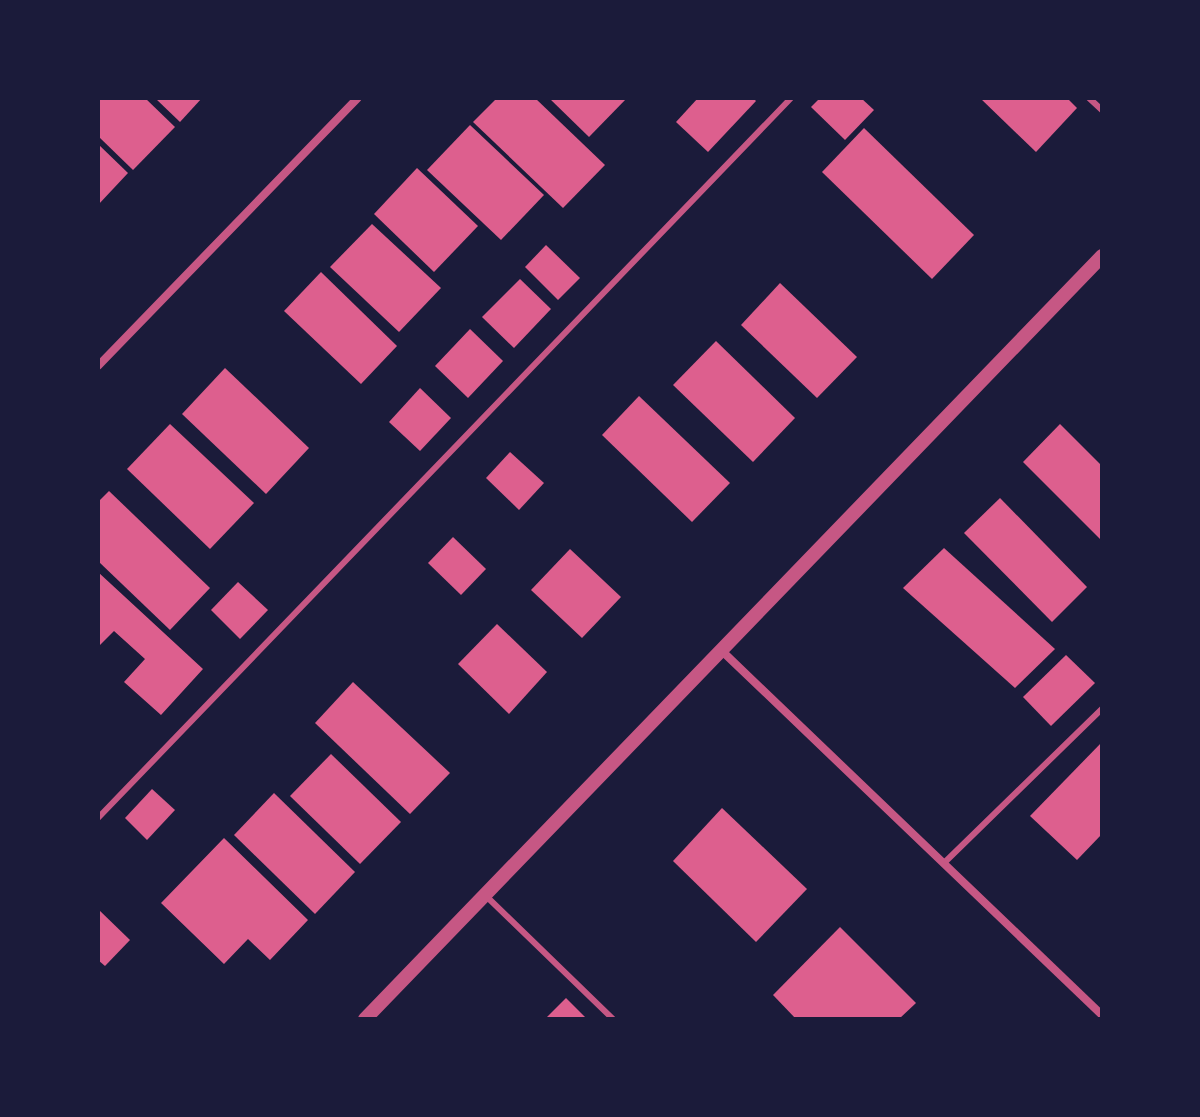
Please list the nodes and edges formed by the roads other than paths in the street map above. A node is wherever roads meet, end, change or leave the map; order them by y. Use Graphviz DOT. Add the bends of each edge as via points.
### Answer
graph roads {
  1 [pos="358,98"];
  2 [pos="791,98"];
  3 [pos="1089,98"];
  4 [pos="1102,110"];
  5 [pos="1102,256"];
  6 [pos="98,366"];
  7 [pos="722,651"];
  8 [pos="1102,709"];
  9 [pos="98,818"];
  10 [pos="944,863"];
  11 [pos="485,895"];
  12 [pos="1102,1015"];
  13 [pos="365,1019"];
  14 [pos="613,1019"];
  1 -- 6 [label="street"];
  2 -- 9 [label="lane"];
  3 -- 4 [label="lane"];
  5 -- 7 [label="street"];
  7 -- 10 [label="street"];
  7 -- 11 [label="street"];
  8 -- 10 [label="lane"];
  10 -- 12 [label="street"];
  11 -- 13 [label="street"];
  11 -- 14 [label="lane"];
}
